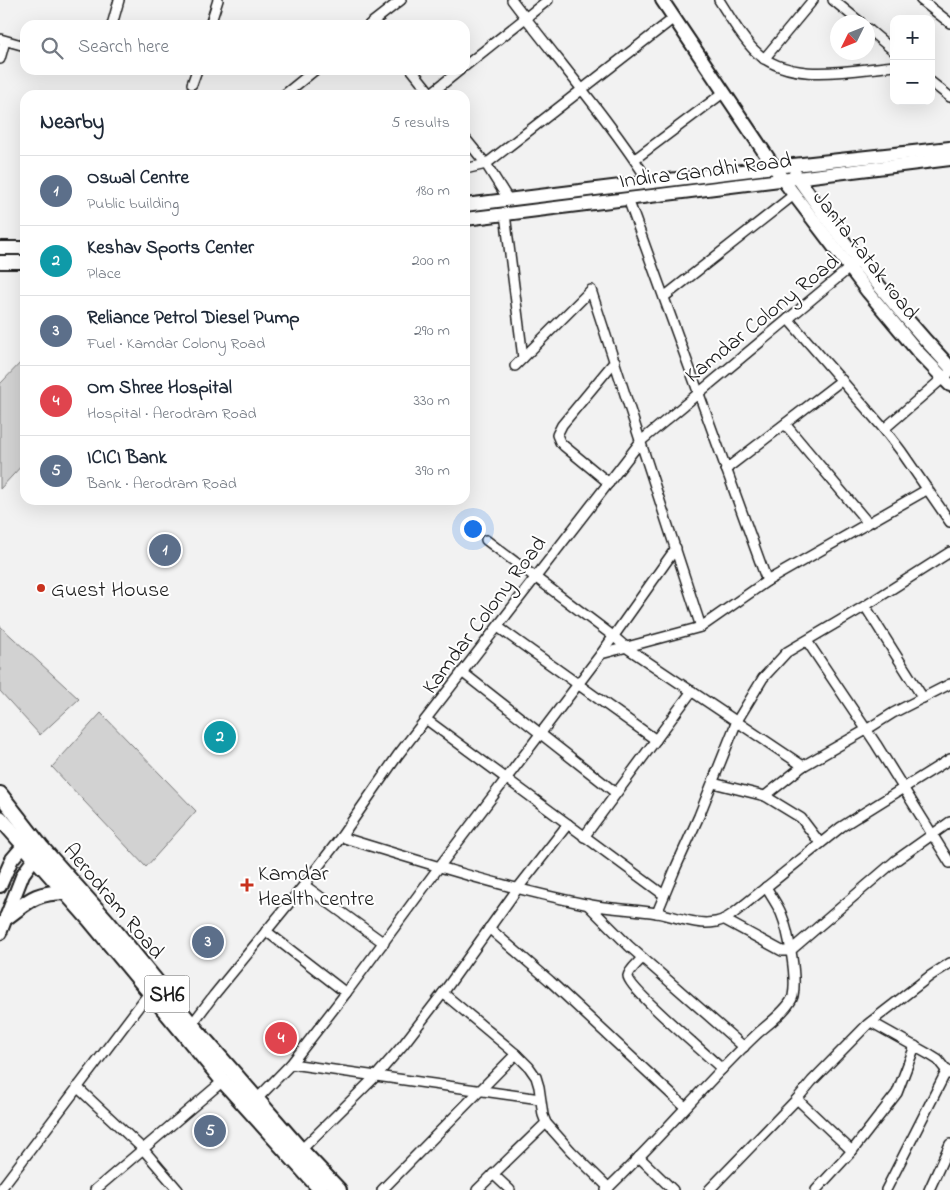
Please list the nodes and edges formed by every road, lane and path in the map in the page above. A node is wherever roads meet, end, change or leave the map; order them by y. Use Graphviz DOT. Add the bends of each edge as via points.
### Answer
graph roads {
  1 [pos="119,0"];
  2 [pos="218,0"];
  3 [pos="401,0"];
  4 [pos="512,0"];
  5 [pos="548,0"];
  6 [pos="662,0"];
  7 [pos="719,0"];
  8 [pos="813,0"];
  9 [pos="833,0"];
  10 [pos="921,0"];
  11 [pos="851,15"];
  12 [pos="526,18"];
  13 [pos="674,18"];
  14 [pos="113,20"];
  15 [pos="212,20"];
  16 [pos="378,20"];
  17 [pos="950,23"];
  18 [pos="875,35"];
  19 [pos="3,40"];
  20 [pos="20,45"];
  21 [pos="890,48"];
  22 [pos="0,59"];
  23 [pos="764,59"];
  24 [pos="470,62"];
  25 [pos="890,66"];
  26 [pos="195,75"];
  27 [pos="308,75"];
  28 [pos="416,75"];
  29 [pos="454,75"];
  30 [pos="192,84"];
  31 [pos="935,85"];
  32 [pos="582,88"];
  33 [pos="290,90"];
  34 [pos="427,90"];
  35 [pos="437,90"];
  36 [pos="724,93"];
  37 [pos="950,97"];
  38 [pos="470,144"];
  39 [pos="950,148"];
  40 [pos="635,159"];
  41 [pos="950,159"];
  42 [pos="486,164"];
  43 [pos="789,166"];
  44 [pos="774,167"];
  45 [pos="470,168"];
  46 [pos="798,178"];
  47 [pos="783,180"];
  48 [pos="650,182"];
  49 [pos="795,194"];
  50 [pos="508,199"];
  51 [pos="628,199"];
  52 [pos="470,204"];
  53 [pos="505,214"];
  54 [pos="470,218"];
  55 [pos="0,248"];
  56 [pos="20,248"];
  57 [pos="0,262"];
  58 [pos="20,262"];
  59 [pos="854,264"];
  60 [pos="664,298"];
  61 [pos="788,319"];
  62 [pos="524,358"];
  63 [pos="615,361"];
  64 [pos="515,366"];
  65 [pos="948,375"];
  66 [pos="842,380"];
  67 [pos="698,392"];
  68 [pos="784,424"];
  69 [pos="884,429"];
  70 [pos="640,441"];
  71 [pos="726,469"];
  72 [pos="608,483"];
  73 [pos="928,489"];
  74 [pos="950,522"];
  75 [pos="868,523"];
  76 [pos="486,540"];
  77 [pos="676,548"];
  78 [pos="950,552"];
  79 [pos="535,578"];
  80 [pos="767,581"];
  81 [pos="865,606"];
  82 [pos="498,627"];
  83 [pos="701,627"];
  84 [pos="613,636"];
  85 [pos="807,641"];
  86 [pos="627,648"];
  87 [pos="600,654"];
  88 [pos="462,672"];
  89 [pos="578,684"];
  90 [pos="950,684"];
  91 [pos="692,691"];
  92 [pos="923,698"];
  93 [pos="427,720"];
  94 [pos="737,721"];
  95 [pos="866,730"];
  96 [pos="540,734"];
  97 [pos="656,740"];
  98 [pos="950,759"];
  99 [pos="803,766"];
  100 [pos="506,779"];
  101 [pos="713,784"];
  102 [pos="904,788"];
  103 [pos="616,793"];
  104 [pos="0,794"];
  105 [pos="766,796"];
  106 [pos="0,818"];
  107 [pos="950,822"];
  108 [pos="568,824"];
  109 [pos="932,833"];
  110 [pos="584,836"];
  111 [pos="341,837"];
  112 [pos="28,840"];
  113 [pos="820,843"];
  114 [pos="38,852"];
  115 [pos="950,863"];
  116 [pos="439,867"];
  117 [pos="304,885"];
  118 [pos="0,886"];
  119 [pos="766,887"];
  120 [pos="518,888"];
  121 [pos="66,892"];
  122 [pos="664,894"];
  123 [pos="587,904"];
  124 [pos="657,913"];
  125 [pos="7,917"];
  126 [pos="725,920"];
  127 [pos="488,928"];
  128 [pos="266,931"];
  129 [pos="0,933"];
  130 [pos="384,943"];
  131 [pos="790,951"];
  132 [pos="642,958"];
  133 [pos="949,965"];
  134 [pos="149,992"];
  135 [pos="444,993"];
  136 [pos="346,994"];
  137 [pos="871,1022"];
  138 [pos="188,1030"];
  139 [pos="916,1046"];
  140 [pos="744,1047"];
  141 [pos="516,1054"];
  142 [pos="291,1064"];
  143 [pos="722,1069"];
  144 [pos="948,1073"];
  145 [pos="376,1076"];
  146 [pos="222,1081"];
  147 [pos="77,1087"];
  148 [pos="481,1089"];
  149 [pos="257,1099"];
  150 [pos="540,1099"];
  151 [pos="797,1099"];
  152 [pos="685,1107"];
  153 [pos="546,1123"];
  154 [pos="950,1144"];
  155 [pos="143,1149"];
  156 [pos="301,1150"];
  157 [pos="852,1151"];
  158 [pos="639,1157"];
  159 [pos="493,1174"];
  160 [pos="2,1189"];
  161 [pos="607,1189"];
  162 [pos="95,1190"];
  163 [pos="178,1190"];
  164 [pos="321,1190"];
  165 [pos="338,1190"];
  166 [pos="382,1190"];
  167 [pos="477,1190"];
  168 [pos="510,1190"];
  169 [pos="673,1190"];
  170 [pos="709,1190"];
  171 [pos="816,1190"];
  172 [pos="886,1190"];
  173 [pos="929,1190"];
  1 -- 14 [label="street"];
  2 -- 15 [label="street"];
  3 -- 16 [label="street"];
  4 -- 12 [label="street"];
  5 -- 12 [label="street"];
  6 -- 13 [label="main road, Janta fatak road"];
  7 -- 23 [label="street" via="747,42"];
  8 -- 23 [label="street"];
  9 -- 11 [label="street"];
  10 -- 17 [label="street"];
  12 -- 24 [label="street"];
  12 -- 32 [label="street"];
  13 -- 32 [label="street"];
  13 -- 36 [label="main road, Janta fatak road"];
  18 -- 21 [label="street"];
  19 -- 20 [label="street"];
  19 -- 22 [label="street"];
  23 -- 25 [label="street" via="780,67 811,73"];
  26 -- 30 [label="street"];
  27 -- 33 [label="street"];
  28 -- 34 [label="street"];
  29 -- 35 [label="street"];
  31 -- 37 [label="street"];
  32 -- 40 [label="street"];
  32 -- 42 [label="street"];
  36 -- 40 [label="street"];
  36 -- 44 [label="main road, Janta fatak road"];
  38 -- 42 [label="street"];
  39 -- 43 [label="main road, Indira Gandhi Road"];
  40 -- 48 [label="street"];
  41 -- 46 [label="main road, Indira Gandhi Road"];
  42 -- 45 [label="street"];
  42 -- 50 [label="street"];
  43 -- 44 [label="main road, Indira Gandhi Road"];
  43 -- 46 [label="main road"];
  44 -- 47 [label="main road, Janta fatak road"];
  44 -- 48 [label="main road, Indira Gandhi Road"];
  46 -- 47 [label="main road, Indira Gandhi Road"];
  46 -- 59 [label="main road"];
  47 -- 49 [label="main road, Janta fatak road"];
  47 -- 51 [label="main road, Indira Gandhi Road"];
  48 -- 50 [label="main road, Indira Gandhi Road"];
  49 -- 59 [label="main road, Janta fatak road"];
  49 -- 60 [label="street"];
  50 -- 52 [label="main road, Indira Gandhi Road"];
  51 -- 53 [label="main road, Indira Gandhi Road"];
  51 -- 60 [label="street"];
  53 -- 54 [label="main road, Indira Gandhi Road"];
  53 -- 62 [label="street"];
  55 -- 56 [label="main road"];
  57 -- 58 [label="main road"];
  59 -- 61 [label="street, Kamdar Colony Road"];
  59 -- 65 [label="main road, Janta fatak road" via="918,352"];
  60 -- 67 [label="street"];
  61 -- 66 [label="street"];
  61 -- 67 [label="street, Kamdar Colony Road"];
  62 -- 63 [label="street" via="591,290"];
  62 -- 64 [label="street"];
  63 -- 70 [label="street"];
  63 -- 72 [label="street" via="557,435 564,446"];
  65 -- 69 [label="street"];
  66 -- 68 [label="street"];
  66 -- 69 [label="street"];
  67 -- 70 [label="street, Kamdar Colony Road"];
  67 -- 71 [label="street"];
  68 -- 71 [label="street"];
  68 -- 75 [label="street"];
  69 -- 73 [label="street"];
  70 -- 72 [label="street, Kamdar Colony Road"];
  70 -- 77 [label="street"];
  71 -- 80 [label="street"];
  72 -- 79 [label="street, Kamdar Colony Road"];
  73 -- 74 [label="street"];
  73 -- 75 [label="street"];
  75 -- 80 [label="street"];
  76 -- 79 [label="street"];
  77 -- 83 [label="street"];
  77 -- 84 [label="street"];
  78 -- 81 [label="street"];
  79 -- 82 [label="street, Kamdar Colony Road"];
  79 -- 84 [label="street"];
  80 -- 83 [label="street"];
  81 -- 85 [label="street"];
  81 -- 92 [label="street"];
  82 -- 88 [label="street, Kamdar Colony Road"];
  82 -- 89 [label="street"];
  83 -- 86 [label="street"];
  84 -- 86 [label="street"];
  84 -- 87 [label="street"];
  85 -- 94 [label="street" via="775,663"];
  85 -- 95 [label="street"];
  86 -- 87 [label="street"];
  86 -- 91 [label="street"];
  87 -- 89 [label="street"];
  88 -- 93 [label="street, Kamdar Colony Road"];
  88 -- 96 [label="street"];
  89 -- 96 [label="street"];
  89 -- 97 [label="street"];
  90 -- 92 [label="street"];
  91 -- 94 [label="street"];
  91 -- 97 [label="street"];
  92 -- 95 [label="street"];
  93 -- 100 [label="street"];
  93 -- 111 [label="street, Kamdar Colony Road"];
  94 -- 99 [label="street"];
  94 -- 101 [label="street"];
  95 -- 99 [label="street"];
  95 -- 102 [label="street"];
  96 -- 100 [label="street"];
  96 -- 103 [label="street"];
  97 -- 103 [label="street"];
  98 -- 102 [label="street"];
  99 -- 105 [label="street"];
  100 -- 108 [label="street"];
  100 -- 116 [label="street"];
  101 -- 105 [label="street"];
  101 -- 122 [label="street"];
  102 -- 109 [label="street"];
  102 -- 113 [label="street"];
  103 -- 110 [label="street"];
  104 -- 112 [label="main road, Aerodram Road / SH6"];
  105 -- 113 [label="street" via="801,818"];
  106 -- 112 [label="main road, Aerodram Road / SH6"];
  107 -- 109 [label="street"];
  108 -- 110 [label="street"];
  108 -- 120 [label="street"];
  109 -- 115 [label="street"];
  109 -- 131 [label="street"];
  110 -- 122 [label="street"];
  111 -- 116 [label="street"];
  111 -- 117 [label="street, Kamdar Colony Road"];
  112 -- 114 [label="main road, Aerodram Road / SH6"];
  112 -- 118 [label="main road" via="12,859"];
  113 -- 119 [label="street"];
  114 -- 121 [label="main road, Aerodram Road / SH6"];
  114 -- 125 [label="main road" via="23,874"];
  114 -- 138 [label="main road, Aerodram Road / SH6" via="101,914"];
  116 -- 120 [label="street"];
  116 -- 130 [label="street"];
  117 -- 128 [label="street, Kamdar Colony Road"];
  117 -- 130 [label="street"];
  119 -- 126 [label="street"];
  119 -- 131 [label="street" via="781,913"];
  120 -- 123 [label="street"];
  120 -- 127 [label="street"];
  121 -- 125 [label="main road" via="40,894"];
  121 -- 134 [label="main road, Aerodram Road / SH6"];
  122 -- 124 [label="street"];
  123 -- 124 [label="street"];
  123 -- 132 [label="street"];
  124 -- 126 [label="street" via="703,923"];
  125 -- 129 [label="main road"];
  126 -- 131 [label="street" via="782,951"];
  127 -- 135 [label="street"];
  127 -- 152 [label="street"];
  128 -- 136 [label="street"];
  128 -- 138 [label="street, Kamdar Colony Road"];
  130 -- 136 [label="street"];
  131 -- 140 [label="street" via="795,983 793,998"];
  132 -- 140 [label="street"];
  132 -- 143 [label="street" via="628,977 631,984"];
  133 -- 137 [label="street"];
  134 -- 138 [label="main road, Aerodram Road / SH6"];
  134 -- 147 [label="street"];
  135 -- 141 [label="street"];
  135 -- 145 [label="street"];
  136 -- 142 [label="street"];
  137 -- 139 [label="street"];
  137 -- 151 [label="street"];
  138 -- 146 [label="main road, Aerodram Road / SH6"];
  138 -- 149 [label="main road, Aerodram Road / SH6"];
  139 -- 144 [label="street"];
  139 -- 157 [label="street" via="897,1093"];
  140 -- 143 [label="street"];
  141 -- 148 [label="street"];
  141 -- 150 [label="street" via="536,1077"];
  142 -- 145 [label="street"];
  142 -- 149 [label="street"];
  143 -- 152 [label="street"];
  144 -- 172 [label="street"];
  145 -- 148 [label="street"];
  145 -- 156 [label="street"];
  146 -- 155 [label="street"];
  146 -- 164 [label="main road, Aerodram Road / SH6"];
  147 -- 155 [label="street"];
  147 -- 160 [label="street"];
  148 -- 150 [label="street"];
  148 -- 166 [label="street"];
  149 -- 156 [label="main road, Aerodram Road / SH6"];
  150 -- 153 [label="street"];
  151 -- 157 [label="street"];
  151 -- 170 [label="street"];
  152 -- 158 [label="street"];
  153 -- 159 [label="street"];
  153 -- 161 [label="street"];
  154 -- 173 [label="street"];
  155 -- 162 [label="street"];
  155 -- 163 [label="street"];
  156 -- 165 [label="main road, Aerodram Road / SH6"];
  157 -- 171 [label="street"];
  158 -- 161 [label="street"];
  158 -- 169 [label="street"];
  159 -- 167 [label="street"];
  159 -- 168 [label="street"];
}
